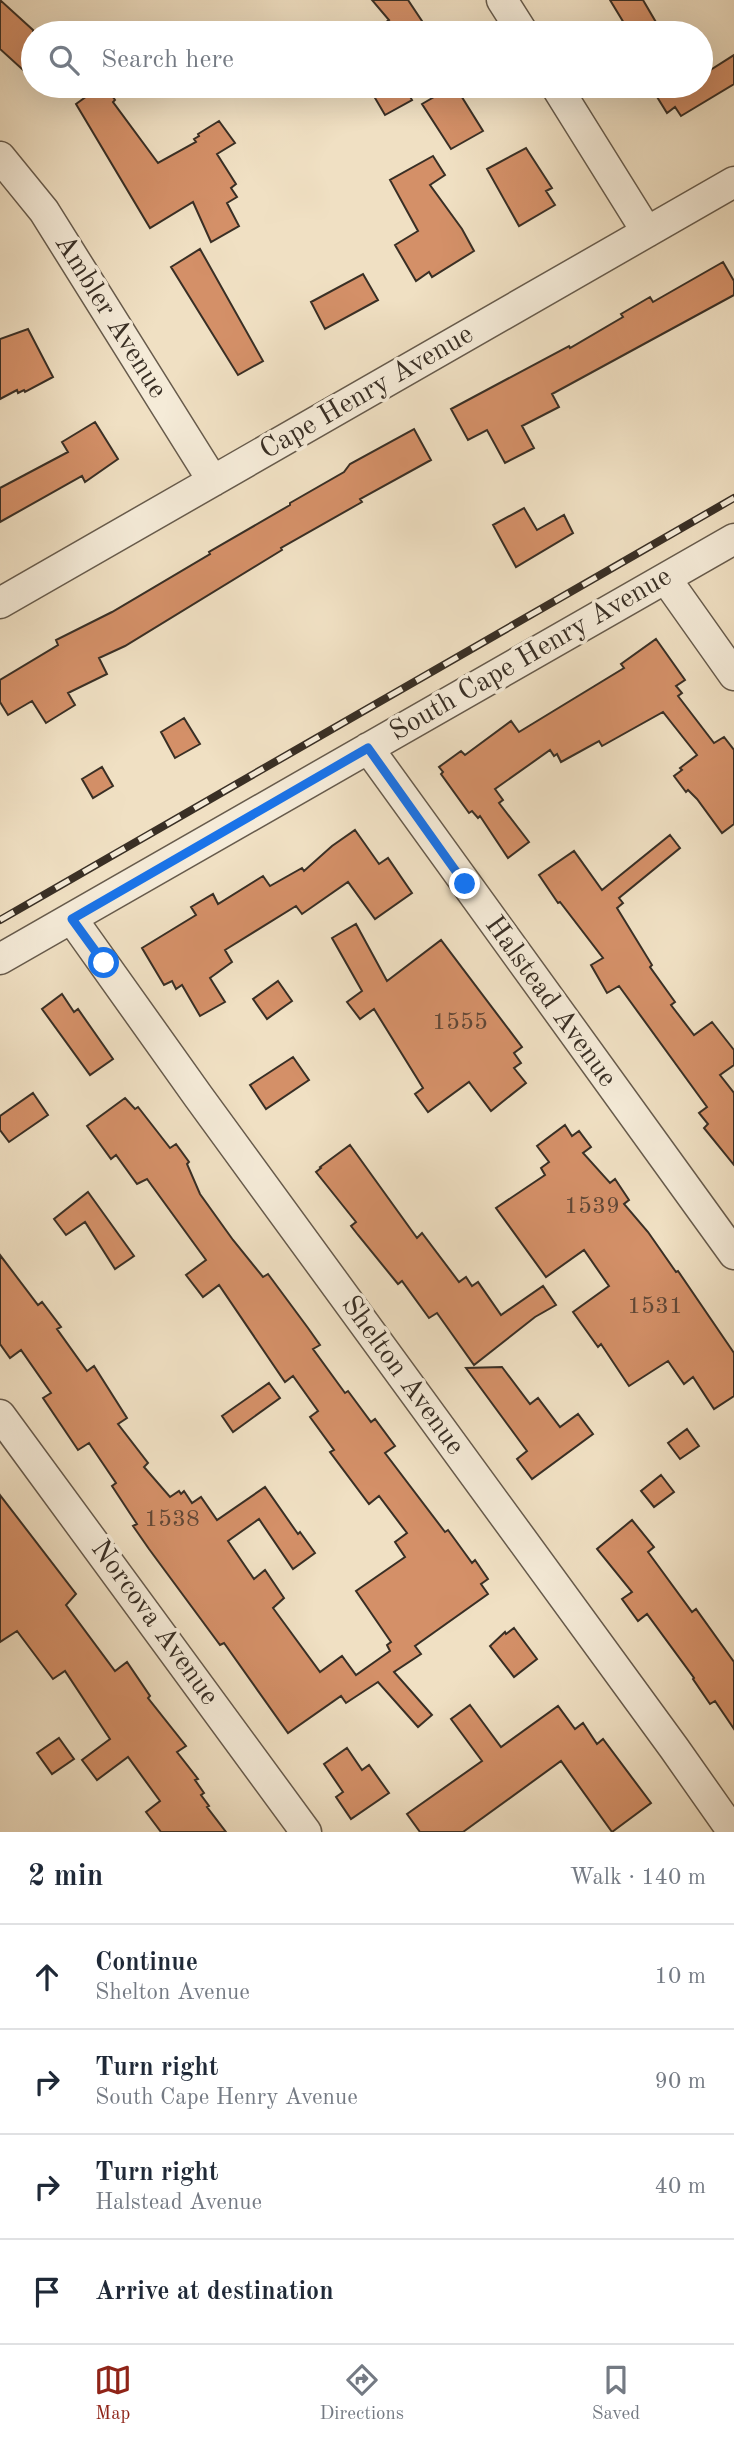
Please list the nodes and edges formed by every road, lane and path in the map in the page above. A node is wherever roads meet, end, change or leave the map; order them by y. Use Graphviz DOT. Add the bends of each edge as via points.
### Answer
graph roads {
  1 [pos="502,0"];
  2 [pos="515,21"];
  3 [pos="563,98"];
  4 [pos="0,157"];
  5 [pos="734,182"];
  6 [pos="647,232"];
  7 [pos="213,481"];
  8 [pos="734,539"];
  9 [pos="666,579"];
  10 [pos="0,603"];
  11 [pos="734,675"];
  12 [pos="368,748"];
  13 [pos="72,919"];
  14 [pos="0,959"];
  15 [pos="734,1254"];
  16 [pos="0,1415"];
  17 [pos="306,1832"];
  18 [pos="733,1832"];
  1 -- 2 [label="street"];
  3 -- 6 [label="street"];
  4 -- 7 [label="street, Ambler Avenue" via="44,211"];
  5 -- 6 [label="street, Cape Henry Avenue"];
  6 -- 7 [label="street, Cape Henry Avenue"];
  7 -- 10 [label="street, Cape Henry Avenue"];
  8 -- 9 [label="street, South Cape Henry Avenue"];
  9 -- 11 [label="street"];
  9 -- 12 [label="street, South Cape Henry Avenue"];
  12 -- 13 [label="street, South Cape Henry Avenue"];
  12 -- 15 [label="street, Halstead Avenue"];
  13 -- 14 [label="street, South Cape Henry Avenue"];
  13 -- 18 [label="street, Shelton Avenue"];
  16 -- 17 [label="street, Norcova Avenue"];
}
